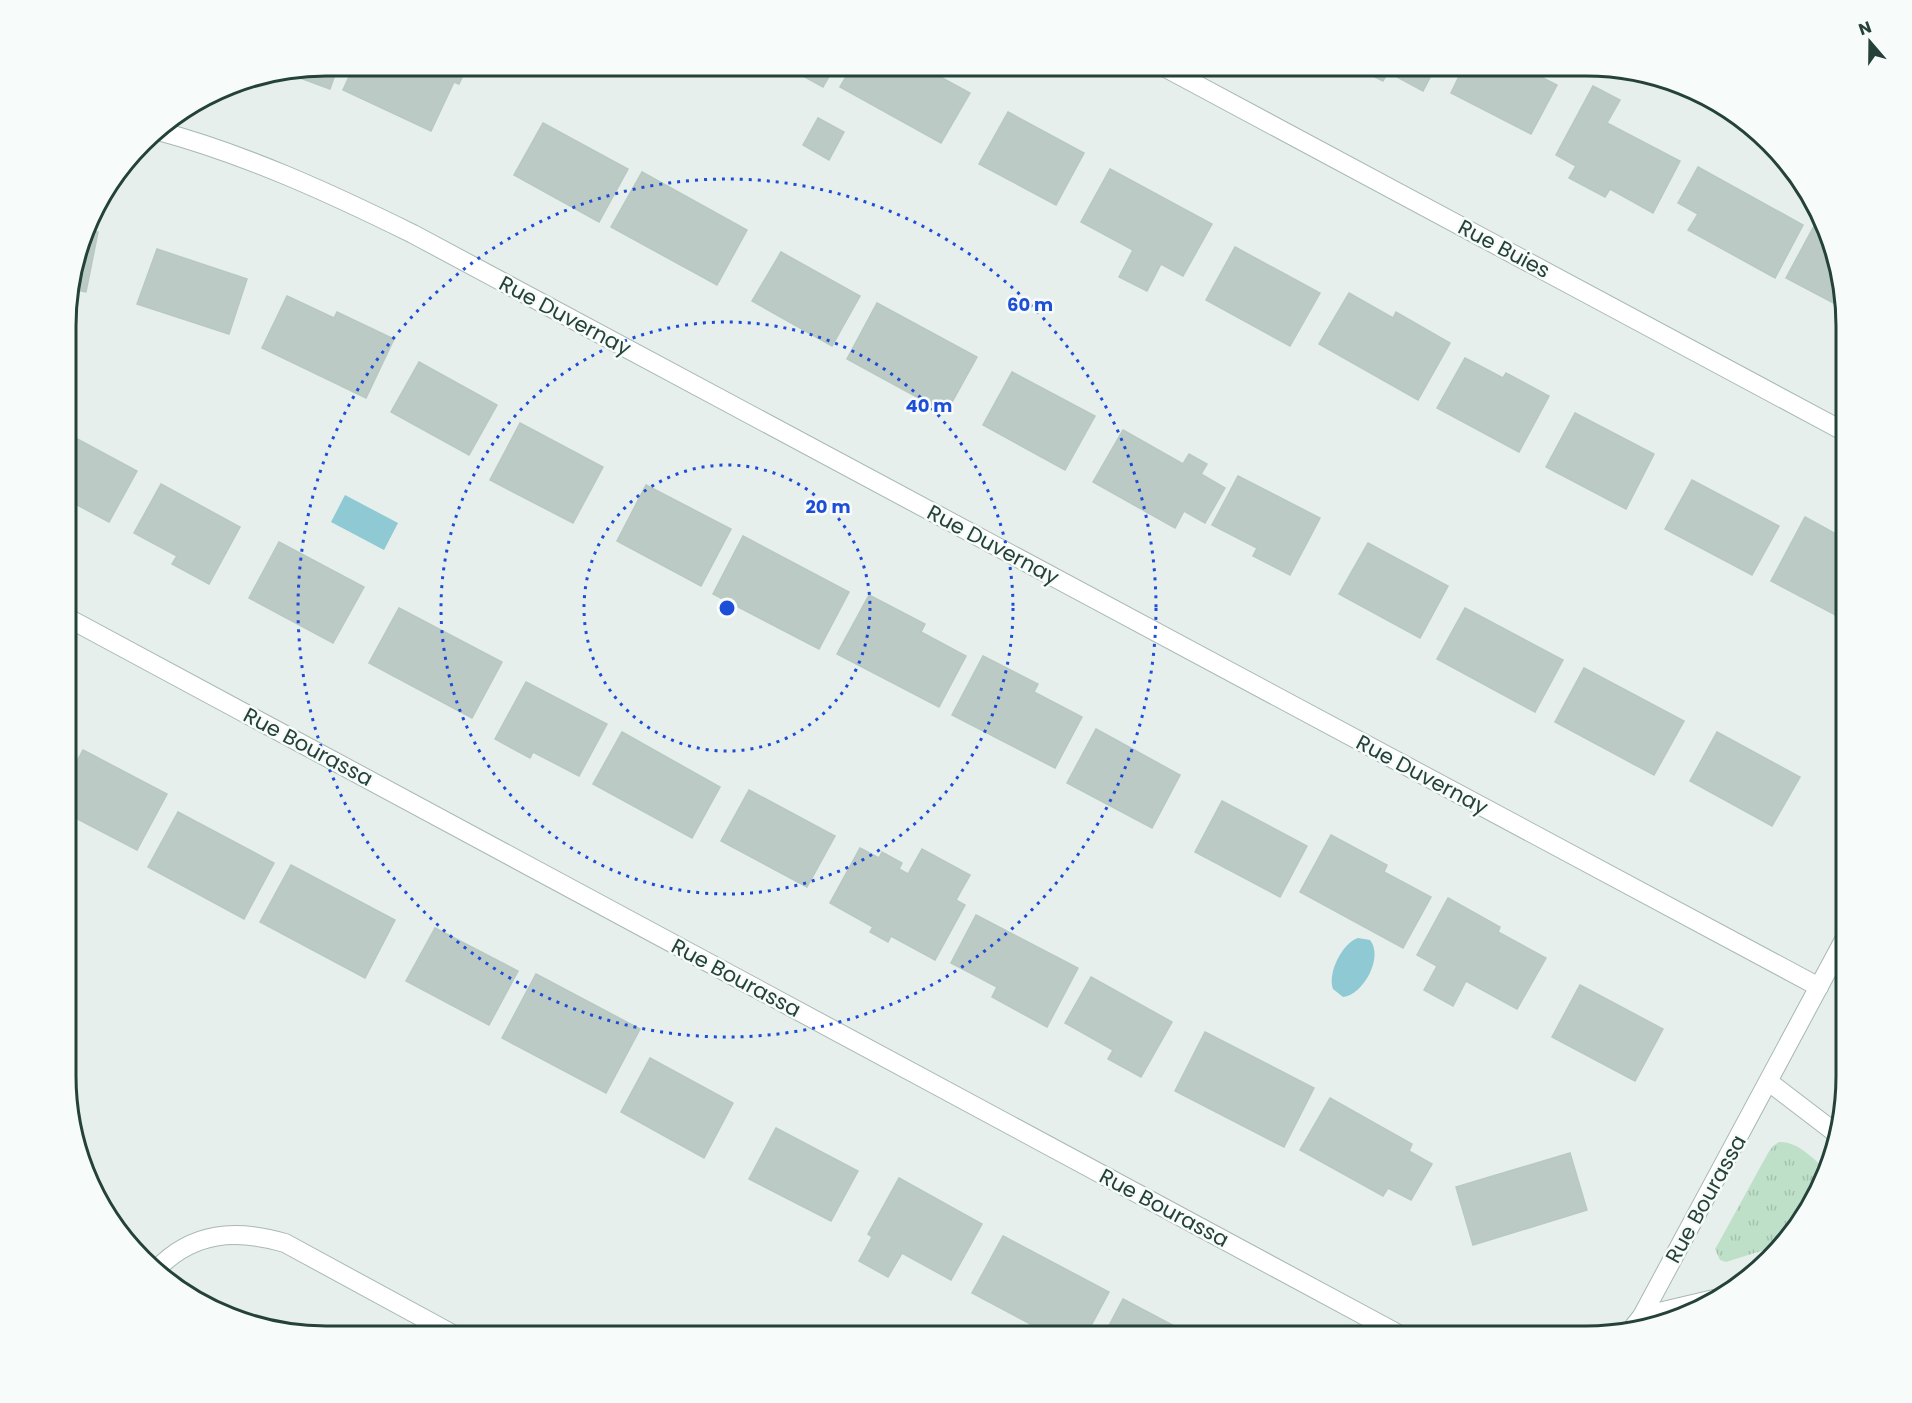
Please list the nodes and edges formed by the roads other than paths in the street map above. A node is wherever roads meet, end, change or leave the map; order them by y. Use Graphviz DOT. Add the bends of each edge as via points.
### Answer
graph roads {
  1 [pos="1181,76"];
  2 [pos="168,134"];
  3 [pos="1836,427"];
  4 [pos="76,622"];
  5 [pos="1836,955"];
  6 [pos="1819,987"];
  7 [pos="1769,1082"];
  8 [pos="1830,1129"];
  9 [pos="163,1264"];
  10 [pos="1667,1313"];
  11 [pos="1638,1321"];
  12 [pos="441,1327"];
  13 [pos="1385,1327"];
  1 -- 3 [label="street, Rue Buies"];
  2 -- 6 [label="street, Rue Duvernay" via="275,171 413,234"];
  4 -- 13 [label="street, Rue Bourassa"];
  5 -- 6 [label="street, Rue Bourassa"];
  6 -- 7 [label="street, Rue Bourassa"];
  7 -- 8 [label="street"];
  7 -- 11 [label="street, Rue Bourassa"];
  9 -- 12 [label="street" via="182,1248 212,1236 259,1236 285,1243"];
  10 -- 11 [label="street, Rue Bourassa"];
}
